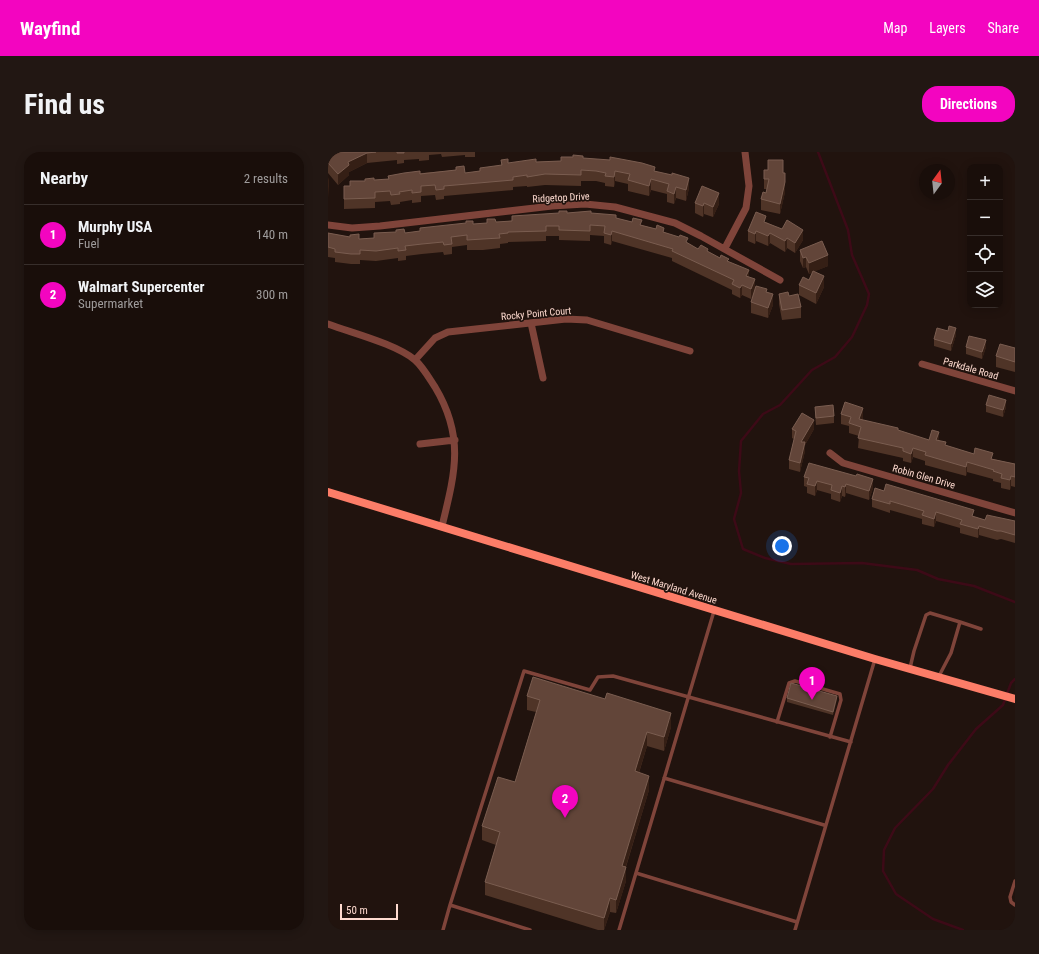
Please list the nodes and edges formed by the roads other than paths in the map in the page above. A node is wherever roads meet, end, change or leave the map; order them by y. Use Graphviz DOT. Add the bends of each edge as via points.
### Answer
graph roads {
  1 [pos="745,152"];
  2 [pos="328,225"];
  3 [pos="724,248"];
  4 [pos="780,280"];
  5 [pos="531,323"];
  6 [pos="328,324"];
  7 [pos="690,351"];
  8 [pos="415,360"];
  9 [pos="922,364"];
  10 [pos="543,378"];
  11 [pos="1015,391"];
  12 [pos="455,440"];
  13 [pos="420,444"];
  14 [pos="830,453"];
  15 [pos="328,492"];
  16 [pos="1015,513"];
  17 [pos="442,526"];
  18 [pos="714,610"];
  19 [pos="960,622"];
  20 [pos="981,629"];
  21 [pos="875,659"];
  22 [pos="910,668"];
  23 [pos="939,676"];
  24 [pos="688,697"];
  25 [pos="1013,698"];
  26 [pos="777,722"];
  27 [pos="830,737"];
  28 [pos="850,742"];
  29 [pos="664,778"];
  30 [pos="824,825"];
  31 [pos="636,873"];
  32 [pos="1015,881"];
  33 [pos="450,905"];
  34 [pos="1015,905"];
  35 [pos="797,922"];
  36 [pos="443,930"];
  37 [pos="530,930"];
  38 [pos="619,930"];
  39 [pos="795,930"];
  1 -- 3 [label="street" via="749,186 746,208"];
  2 -- 3 [label="street, Ridgetop Drive" via="352,228 380,226 585,204 615,207 675,223"];
  3 -- 4 [label="street, Ridgetop Drive"];
  5 -- 7 [label="street, Rocky Point Court" via="566,319 586,320"];
  5 -- 8 [label="street, Rocky Point Court" via="448,332 435,338"];
  5 -- 10 [label="street"];
  6 -- 8 [label="street" via="400,350"];
  8 -- 12 [label="street" via="443,401"];
  9 -- 11 [label="street, Parkdale Road"];
  12 -- 13 [label="street"];
  12 -- 17 [label="street" via="454,479"];
  14 -- 16 [label="street, Robin Glen Drive" via="843,463"];
  15 -- 17 [label="street, West Maryland Avenue"];
  17 -- 18 [label="street, West Maryland Avenue"];
  18 -- 21 [label="street, West Maryland Avenue"];
  18 -- 24 [label="lane"];
  19 -- 20 [label="lane"];
  19 -- 22 [label="lane" via="930,613 926,615"];
  19 -- 23 [label="lane"];
  21 -- 22 [label="street, West Maryland Avenue"];
  21 -- 28 [label="lane"];
  22 -- 23 [label="street, West Maryland Avenue"];
  23 -- 25 [label="street, West Maryland Avenue"];
  24 -- 26 [label="lane"];
  24 -- 29 [label="lane"];
  24 -- 33 [label="lane" via="613,676 598,677 590,690 524,671"];
  26 -- 27 [label="lane"];
  26 -- 27 [label="lane" via="789,683 795,681 810,685 840,694 841,700"];
  27 -- 28 [label="lane"];
  28 -- 30 [label="lane"];
  29 -- 30 [label="lane"];
  29 -- 31 [label="lane"];
  30 -- 35 [label="lane"];
  31 -- 35 [label="lane"];
  31 -- 38 [label="lane"];
  32 -- 34 [label="lane" via="1010,902"];
  33 -- 36 [label="lane"];
  33 -- 37 [label="lane"];
  35 -- 39 [label="lane"];
}
